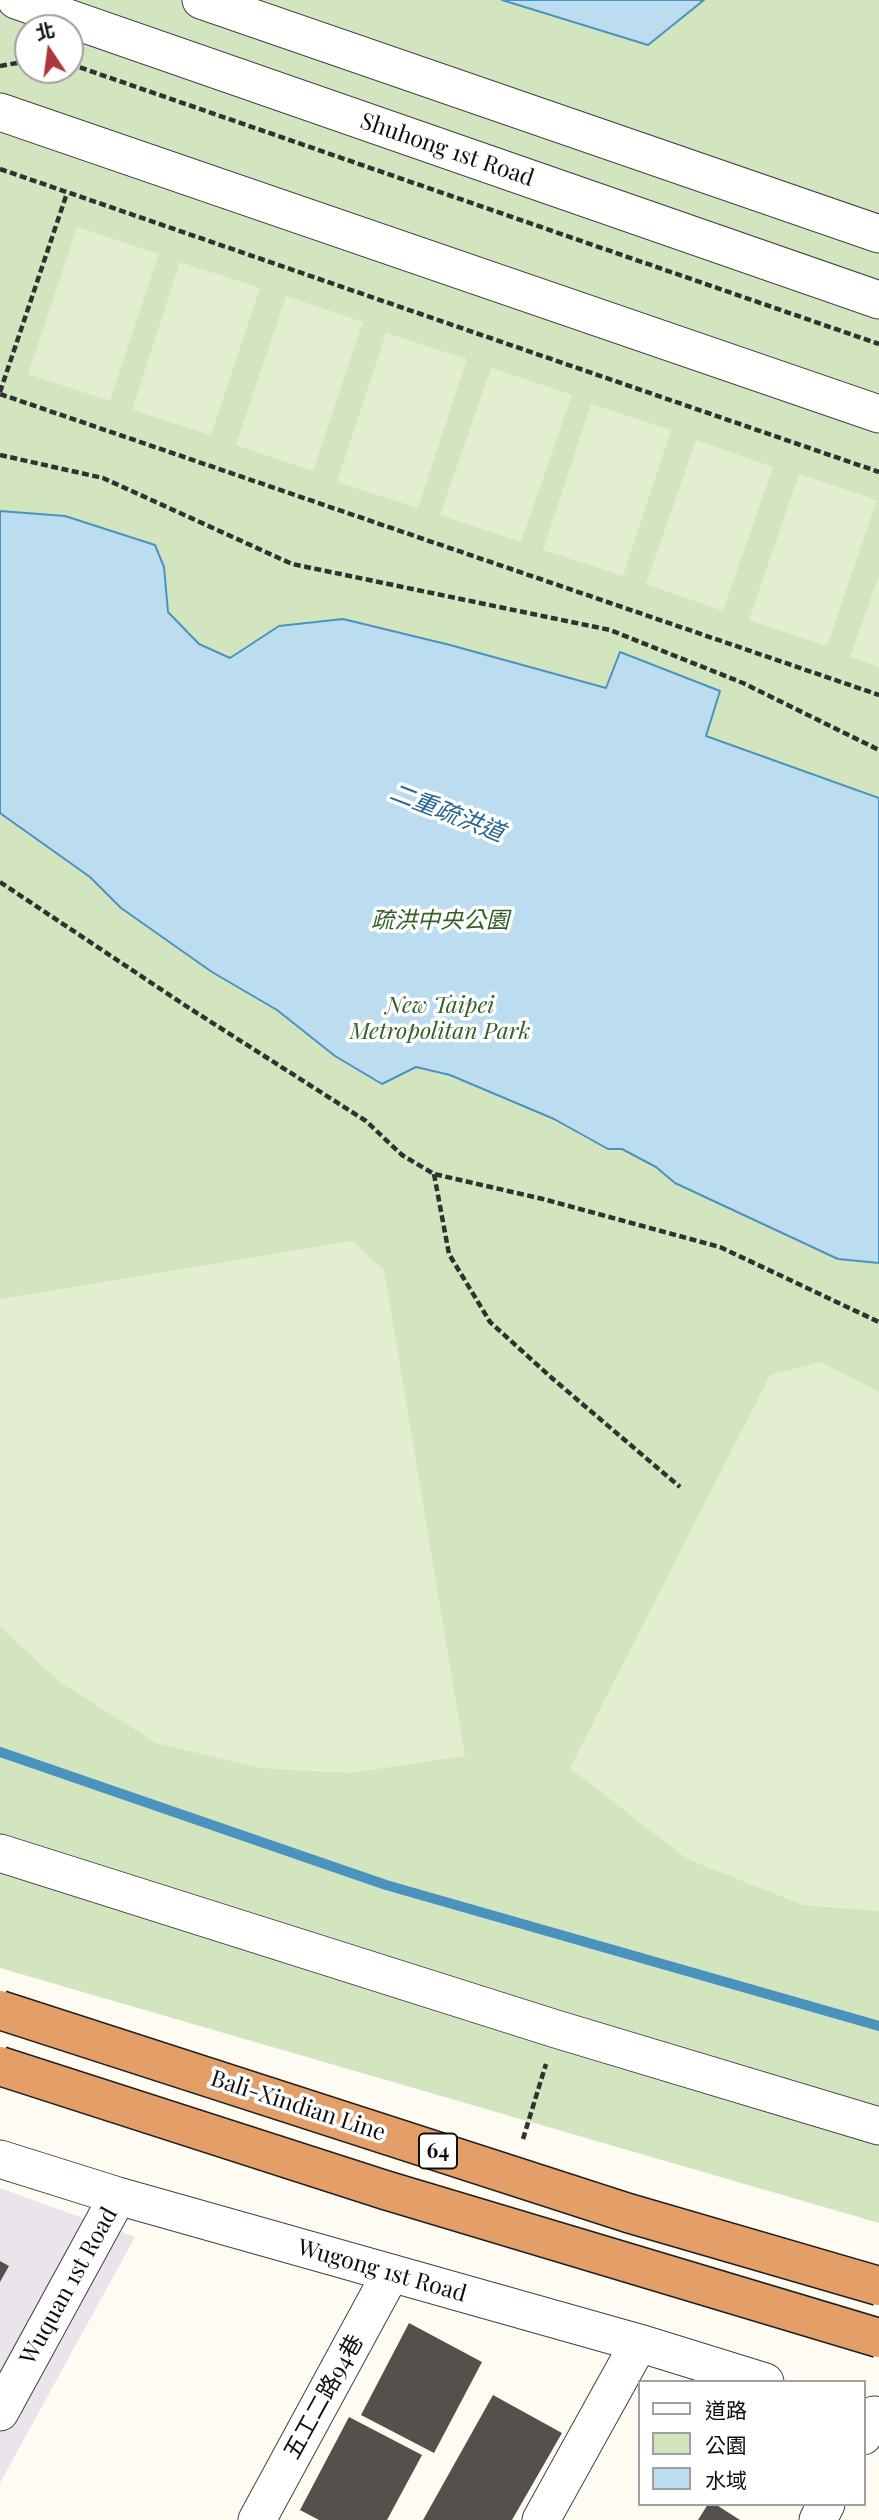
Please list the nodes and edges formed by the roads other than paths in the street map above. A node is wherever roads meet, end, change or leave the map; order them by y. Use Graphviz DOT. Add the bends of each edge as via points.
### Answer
graph roads {
  1 [pos="16,0"];
  2 [pos="201,0"];
  3 [pos="0,112"];
  4 [pos="879,234"];
  5 [pos="879,300"];
  6 [pos="879,414"];
  7 [pos="0,1853"];
  8 [pos="0,2010"];
  9 [pos="0,2066"];
  10 [pos="879,2126"];
  11 [pos="0,2159"];
  12 [pos="118,2196"];
  13 [pos="391,2273"];
  14 [pos="879,2286"];
  15 [pos="879,2338"];
  16 [pos="639,2343"];
  17 [pos="759,2380"];
  18 [pos="0,2412"];
  19 [pos="257,2520"];
  20 [pos="541,2520"];
  1 -- 5 [label="street, Shuhong 1st Road"];
  2 -- 4 [label="street"];
  3 -- 6 [label="street"];
  7 -- 10 [label="street"];
  8 -- 14 [label="highway, Bali-Xindian Line / 64, bridge" via="628,2213"];
  9 -- 15 [label="highway, 64, bridge" via="385,2190"];
  11 -- 12 [label="street, Wugong 1st Road"];
  12 -- 13 [label="street, Wugong 1st Road"];
  12 -- 18 [label="street, Wuquan 1st Road"];
  13 -- 16 [label="street, Wugong 1st Road"];
  13 -- 19 [label="street, 五工二路94巷"];
  16 -- 17 [label="street, Wugong 1st Road"];
  16 -- 20 [label="street"];
}
